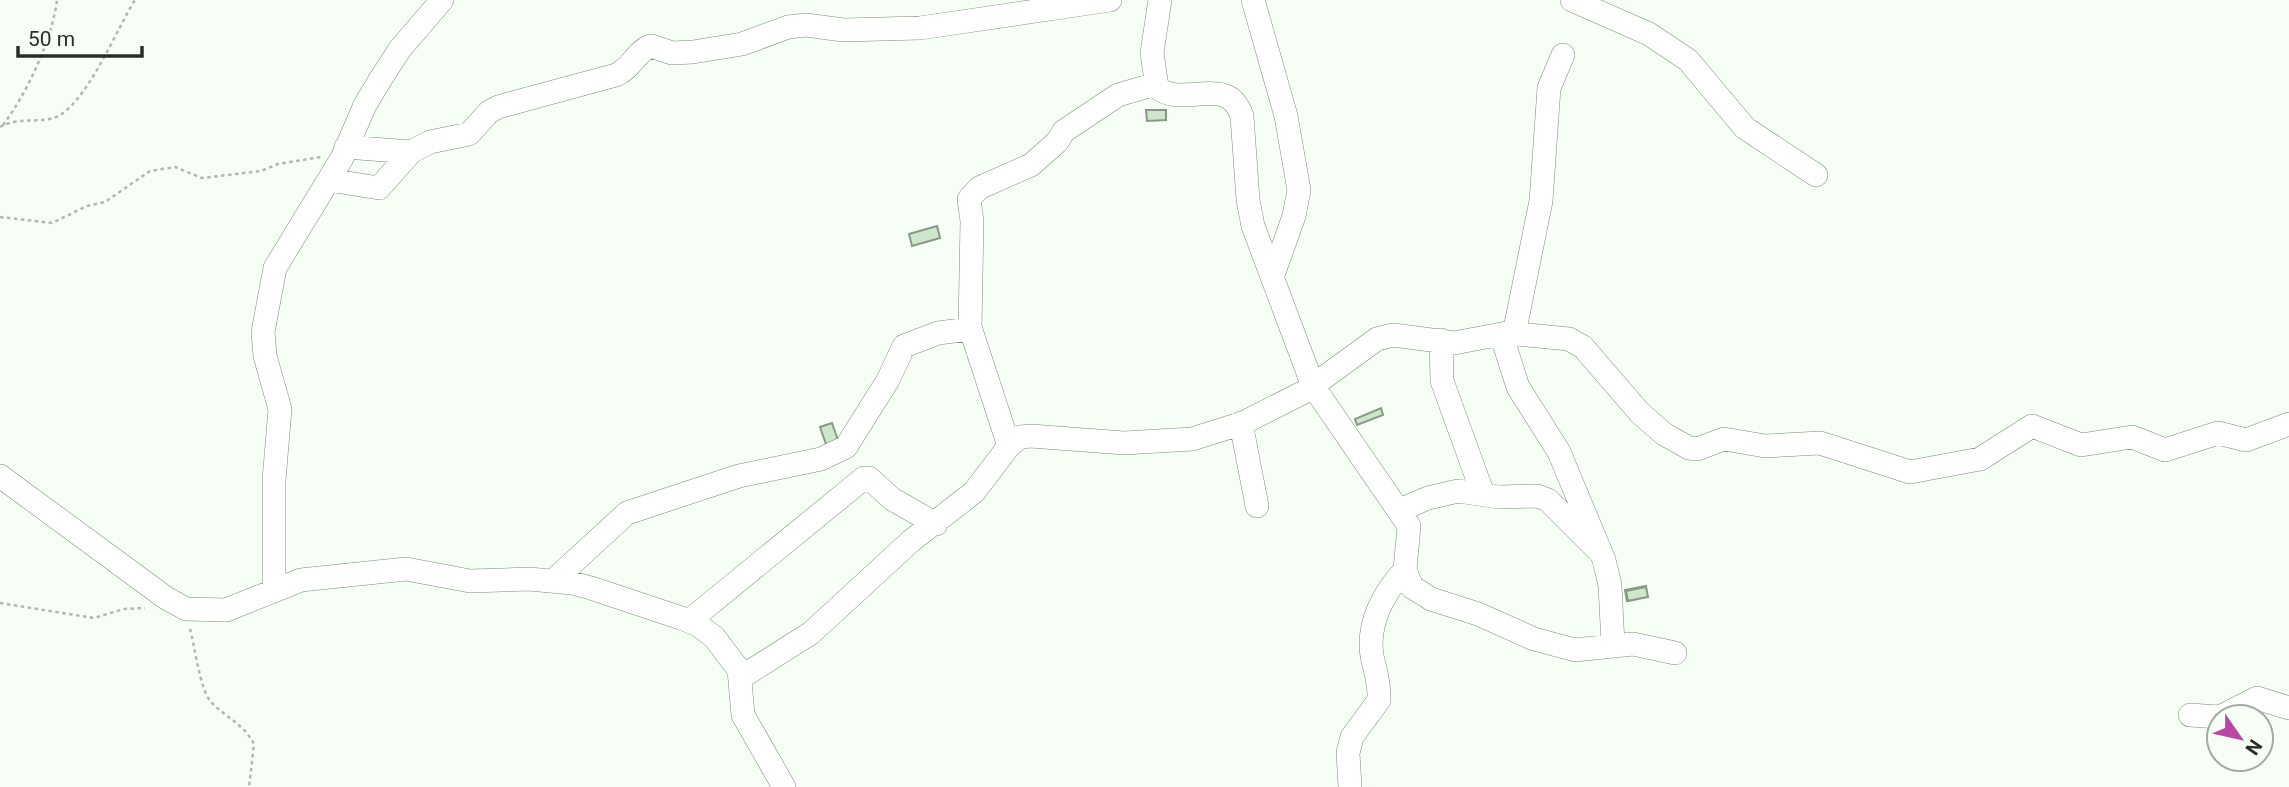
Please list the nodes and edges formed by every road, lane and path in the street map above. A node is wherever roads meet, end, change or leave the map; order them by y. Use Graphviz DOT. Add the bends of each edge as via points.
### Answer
graph roads {
  1 [pos="57,0"];
  2 [pos="135,0"];
  3 [pos="442,0"];
  4 [pos="1110,0"];
  5 [pos="1160,0"];
  6 [pos="1253,0"];
  7 [pos="1572,0"];
  8 [pos="1563,55"];
  9 [pos="1156,85"];
  10 [pos="1,126"];
  11 [pos="346,147"];
  12 [pos="411,152"];
  13 [pos="1816,174"];
  14 [pos="328,180"];
  15 [pos="0,217"];
  16 [pos="1273,275"];
  17 [pos="970,329"];
  18 [pos="1507,334"];
  19 [pos="1441,340"];
  20 [pos="1313,386"];
  21 [pos="1241,423"];
  22 [pos="2289,424"];
  23 [pos="1009,446"];
  24 [pos="0,476"];
  25 [pos="1483,494"];
  26 [pos="1257,506"];
  27 [pos="1400,510"];
  28 [pos="936,523"];
  29 [pos="1602,553"];
  30 [pos="1405,570"];
  31 [pos="554,581"];
  32 [pos="274,589"];
  33 [pos="0,603"];
  34 [pos="151,607"];
  35 [pos="186,609"];
  36 [pos="689,621"];
  37 [pos="1613,644"];
  38 [pos="1675,653"];
  39 [pos="740,678"];
  40 [pos="2247,703"];
  41 [pos="2272,703"];
  42 [pos="2190,715"];
  43 [pos="2205,716"];
  44 [pos="249,787"];
  45 [pos="784,787"];
  46 [pos="1350,787"];
  1 -- 10 [label="path" via="29,81"];
  2 -- 10 [label="path" via="72,107 53,118 28,118"];
  3 -- 11 [label="street" via="400,49 365,105"];
  4 -- 12 [label="street" via="920,28 788,27 742,44 694,52 672,53 651,46 639,52 630,68 616,75 498,107 469,134 430,142"];
  5 -- 9 [label="street" via="1152,53"];
  6 -- 16 [label="street" via="1286,116 1299,190"];
  7 -- 13 [label="street" via="1649,34 1688,60 1745,128"];
  8 -- 18 [label="street" via="1549,88 1541,201"];
  9 -- 16 [label="street" via="1171,93 1229,96 1238,105 1253,226"];
  9 -- 17 [label="street" via="1118,95 1064,131 1031,164 971,193"];
  11 -- 12 [label="street"];
  11 -- 14 [label="street"];
  11 -- 15 [label="path" via="226,176 202,178 175,167 150,172 105,202 52,223"];
  12 -- 14 [label="street" via="379,188"];
  14 -- 32 [label="street" via="275,268 263,332 280,409 274,480"];
  16 -- 20 [label="street"];
  17 -- 23 [label="street"];
  17 -- 31 [label="street" via="938,333 904,346 846,447 821,459 740,476 627,513"];
  18 -- 19 [label="street" via="1469,342"];
  18 -- 22 [label="street" via="1569,339 1583,347 1664,434 1697,449 1724,439 1765,446 1820,443 1910,472 1980,459 2032,425 2081,445 2132,437 2165,450 2218,433 2246,440"];
  18 -- 29 [label="street" via="1518,387 1559,452"];
  19 -- 20 [label="street" via="1392,335 1377,339"];
  19 -- 25 [label="street" via="1442,381"];
  20 -- 21 [label="street"];
  20 -- 27 [label="street"];
  21 -- 23 [label="street" via="1192,439 1124,443 1031,436"];
  21 -- 26 [label="street"];
  23 -- 28 [label="street" via="974,492"];
  24 -- 35 [label="street"];
  25 -- 27 [label="street" via="1458,491"];
  25 -- 29 [label="street" via="1548,500"];
  27 -- 30 [label="street" via="1409,526"];
  28 -- 36 [label="street" via="864,478"];
  28 -- 39 [label="street" via="811,633"];
  29 -- 37 [label="street" via="1610,585"];
  30 -- 37 [label="street" via="1419,593 1534,639 1584,651"];
  30 -- 46 [label="street" via="1374,620 1372,654 1379,699 1352,737"];
  31 -- 32 [label="street" via="470,581 405,569 310,579"];
  31 -- 36 [label="street" via="591,588"];
  32 -- 35 [label="street" via="226,610"];
  33 -- 34 [label="path" via="94,618"];
  35 -- 44 [label="path" via="206,695 241,725 254,744"];
  36 -- 39 [label="street" via="714,637 730,655"];
  37 -- 38 [label="street"];
  39 -- 45 [label="street" via="743,715"];
  40 -- 41 [label="street" via="2256,698"];
  42 -- 43 [label="street"];
}
